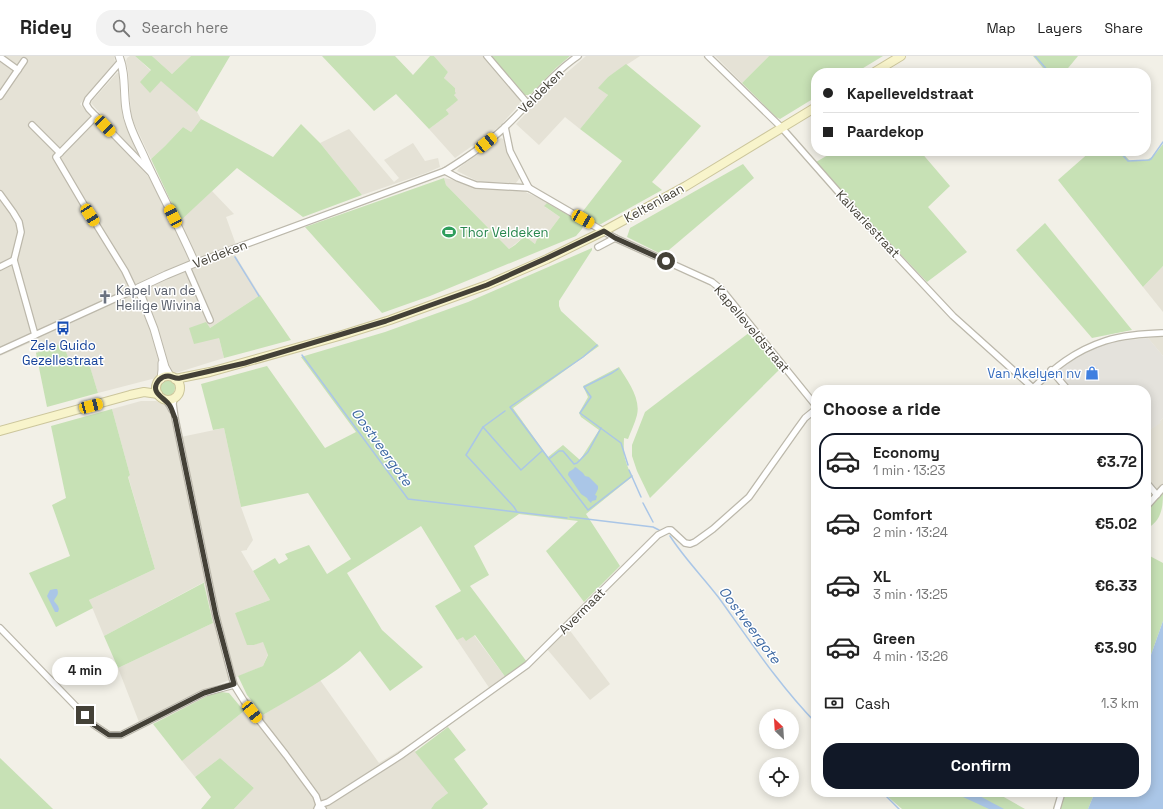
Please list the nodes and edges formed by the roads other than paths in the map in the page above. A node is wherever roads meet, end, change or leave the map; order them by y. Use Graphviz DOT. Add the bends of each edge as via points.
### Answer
graph roads {
  1 [pos="487,56"];
  2 [pos="578,56"];
  3 [pos="708,56"];
  4 [pos="901,56"];
  5 [pos="120,57"];
  6 [pos="0,58"];
  7 [pos="24,61"];
  8 [pos="881,68"];
  9 [pos="18,70"];
  10 [pos="0,96"];
  11 [pos="528,104"];
  12 [pos="811,111"];
  13 [pos="96,116"];
  14 [pos="32,125"];
  15 [pos="505,127"];
  16 [pos="782,128"];
  17 [pos="60,153"];
  18 [pos="445,171"];
  19 [pos="153,175"];
  20 [pos="529,188"];
  21 [pos="0,194"];
  22 [pos="604,231"];
  23 [pos="615,238"];
  24 [pos="598,248"];
  25 [pos="14,260"];
  26 [pos="195,263"];
  27 [pos="0,266"];
  28 [pos="186,267"];
  29 [pos="136,289"];
  30 [pos="210,320"];
  31 [pos="1163,333"];
  32 [pos="35,335"];
  33 [pos="0,351"];
  34 [pos="161,356"];
  35 [pos="1051,370"];
  36 [pos="210,372"];
  37 [pos="173,378"];
  38 [pos="159,380"];
  39 [pos="1028,385"];
  40 [pos="1036,385"];
  41 [pos="1064,385"];
  42 [pos="180,390"];
  43 [pos="158,394"];
  44 [pos="130,395"];
  45 [pos="174,398"];
  46 [pos="164,399"];
  47 [pos="811,401"];
  48 [pos="811,412"];
  49 [pos="175,418"];
  50 [pos="0,431"];
  51 [pos="1151,488"];
  52 [pos="1163,488"];
  53 [pos="1157,495"];
  54 [pos="1151,502"];
  55 [pos="0,628"];
  56 [pos="234,684"];
  57 [pos="1061,797"];
  58 [pos="320,808"];
  59 [pos="1057,809"];
  1 -- 11 [label="street"];
  2 -- 11 [label="street, Veldeken"];
  3 -- 16 [label="street, Kalvariestraat"];
  4 -- 8 [label="main road"];
  5 -- 13 [label="street" via="88,99 86,104"];
  5 -- 19 [label="street" via="126,111"];
  6 -- 9 [label="street"];
  7 -- 9 [label="street"];
  9 -- 10 [label="street"];
  11 -- 15 [label="street, Veldeken"];
  12 -- 16 [label="main road, Keltenlaan"];
  13 -- 17 [label="street"];
  13 -- 19 [label="street"];
  14 -- 17 [label="street"];
  15 -- 18 [label="street, Veldeken" via="476,151"];
  15 -- 20 [label="street" via="510,151"];
  16 -- 22 [label="main road, Keltenlaan" via="686,186"];
  16 -- 39 [label="street, Kalvariestraat" via="863,220 954,316"];
  17 -- 29 [label="street" via="56,157"];
  18 -- 20 [label="street" via="476,185"];
  18 -- 26 [label="street, Veldeken"];
  19 -- 26 [label="street"];
  20 -- 22 [label="street, Kapelleveldstraat"];
  21 -- 25 [label="street" via="19,222 21,232"];
  22 -- 23 [label="street, Kapelleveldstraat"];
  22 -- 36 [label="main road, Keltenlaan" via="516,272 443,301 339,336"];
  23 -- 24 [label="street"];
  23 -- 47 [label="street, Kapelleveldstraat" via="712,282 722,290"];
  25 -- 27 [label="street"];
  25 -- 32 [label="street"];
  26 -- 28 [label="street, Veldeken"];
  28 -- 29 [label="street, Veldeken"];
  28 -- 30 [label="street"];
  29 -- 32 [label="street, Veldeken"];
  29 -- 34 [label="street" via="154,329"];
  31 -- 35 [label="street" via="1105,340 1080,351"];
  32 -- 33 [label="street, Veldeken"];
  34 -- 37 [label="street"];
  34 -- 38 [label="street" via="162,370"];
  35 -- 40 [label="street"];
  35 -- 41 [label="street"];
  36 -- 37 [label="main road, Keltenlaan"];
  36 -- 42 [label="main road, Keltenlaan" via="191,380"];
  37 -- 38 [label="main road, Keltenlaan" via="165,377"];
  37 -- 42 [label="main road" via="179,383"];
  38 -- 43 [label="main road" via="156,386"];
  38 -- 44 [label="main road, Keltenlaan" via="152,386"];
  42 -- 45 [label="main road, Keltenlaan"];
  43 -- 44 [label="main road, Keltenlaan" via="144,392"];
  43 -- 46 [label="main road"];
  44 -- 50 [label="main road, Keltenlaan"];
  45 -- 46 [label="main road"];
  45 -- 49 [label="street"];
  46 -- 49 [label="street"];
  48 -- 58 [label="street, Avermaat" via="749,497 713,528 690,544 685,543 671,530 658,535 527,665 400,756"];
  49 -- 56 [label="street" via="216,616"];
  51 -- 53 [label="street"];
  52 -- 53 [label="street"];
  53 -- 54 [label="street"];
  55 -- 56 [label="street" via="94,725 109,735 121,735 204,693"];
  56 -- 58 [label="street" via="244,702 316,796"];
  57 -- 59 [label="street"];
}
